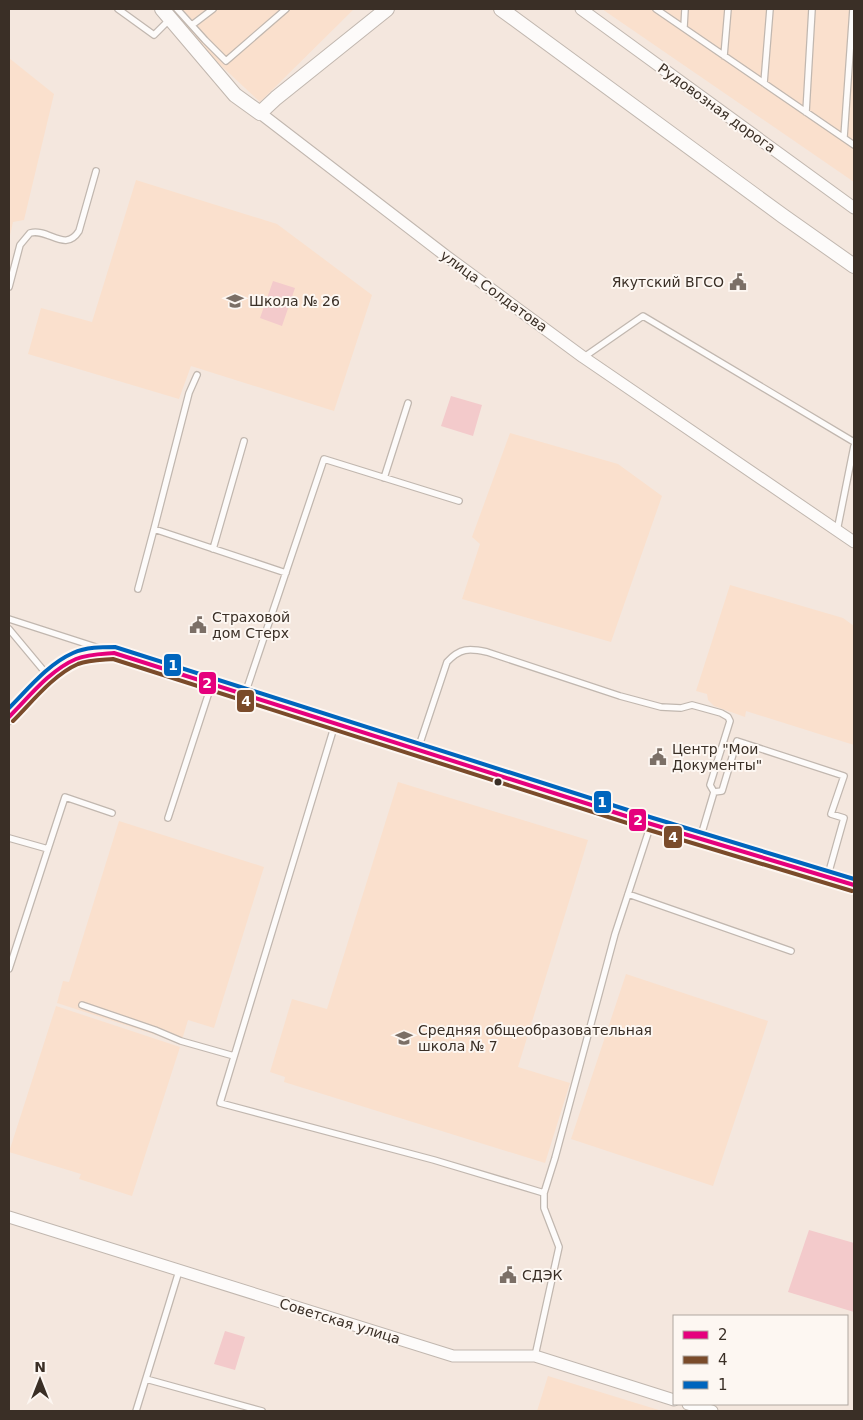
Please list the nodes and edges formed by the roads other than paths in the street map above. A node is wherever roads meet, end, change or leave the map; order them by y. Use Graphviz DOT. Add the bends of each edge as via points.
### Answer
graph roads {
  1 [pos="118,9"];
  2 [pos="213,9"];
  3 [pos="286,9"];
  4 [pos="387,9"];
  5 [pos="501,9"];
  6 [pos="580,9"];
  7 [pos="656,9"];
  8 [pos="685,9"];
  9 [pos="728,9"];
  10 [pos="770,9"];
  11 [pos="812,9"];
  12 [pos="853,9"];
  13 [pos="170,12"];
  14 [pos="192,25"];
  15 [pos="684,28"];
  16 [pos="724,56"];
  17 [pos="764,84"];
  18 [pos="806,112"];
  19 [pos="260,113"];
  20 [pos="844,137"];
  21 [pos="854,144"];
  22 [pos="96,171"];
  23 [pos="854,208"];
  24 [pos="854,266"];
  25 [pos="9,287"];
  26 [pos="584,357"];
  27 [pos="197,375"];
  28 [pos="408,403"];
  29 [pos="244,441"];
  30 [pos="854,442"];
  31 [pos="854,446"];
  32 [pos="384,478"];
  33 [pos="459,501"];
  34 [pos="154,529"];
  35 [pos="837,531"];
  36 [pos="854,542"];
  37 [pos="213,549"];
  38 [pos="286,573"];
  39 [pos="138,589"];
  40 [pos="9,619"];
  41 [pos="9,629"];
  42 [pos="114,653"];
  43 [pos="50,678"];
  44 [pos="211,684"];
  45 [pos="245,694"];
  46 [pos="9,717"];
  47 [pos="336,723"];
  48 [pos="418,749"];
  49 [pos="714,792"];
  50 [pos="112,813"];
  51 [pos="168,818"];
  52 [pos="651,824"];
  53 [pos="9,838"];
  54 [pos="700,839"];
  55 [pos="48,849"];
  56 [pos="827,877"];
  57 [pos="854,885"];
  58 [pos="628,894"];
  59 [pos="791,951"];
  60 [pos="9,969"];
  61 [pos="82,1005"];
  62 [pos="234,1056"];
  63 [pos="544,1193"];
  64 [pos="9,1217"];
  65 [pos="180,1270"];
  66 [pos="534,1356"];
  67 [pos="146,1379"];
  68 [pos="673,1400"];
  69 [pos="691,1405"];
  70 [pos="136,1411"];
  71 [pos="262,1411"];
  72 [pos="712,1411"];
  1 -- 13 [label="lane" via="154,35"];
  2 -- 14 [label="lane"];
  3 -- 14 [label="lane" via="226,61"];
  4 -- 19 [label="street"];
  5 -- 24 [label="street"];
  6 -- 23 [label="street, Рудовозная дорога"];
  7 -- 15 [label="lane"];
  8 -- 15 [label="lane"];
  9 -- 16 [label="lane"];
  10 -- 17 [label="lane"];
  11 -- 18 [label="lane"];
  12 -- 20 [label="lane"];
  13 -- 14 [label="lane"];
  13 -- 19 [label="street, улица Солдатова" via="235,96"];
  15 -- 16 [label="lane"];
  16 -- 17 [label="lane"];
  17 -- 18 [label="lane"];
  18 -- 20 [label="lane"];
  19 -- 26 [label="street, улица Солдатова"];
  20 -- 21 [label="lane"];
  22 -- 25 [label="lane" via="76,235 65,240 41,232 30,233 20,245"];
  26 -- 30 [label="lane" via="643,316"];
  26 -- 35 [label="street, улица Солдатова"];
  27 -- 34 [label="lane" via="189,393"];
  28 -- 32 [label="lane"];
  29 -- 37 [label="lane"];
  31 -- 35 [label="lane"];
  32 -- 33 [label="lane"];
  32 -- 38 [label="lane" via="324,459"];
  34 -- 37 [label="lane"];
  34 -- 39 [label="lane"];
  35 -- 36 [label="street, улица Солдатова"];
  37 -- 38 [label="lane"];
  38 -- 45 [label="lane"];
  40 -- 42 [label="lane"];
  41 -- 43 [label="lane"];
  42 -- 43 [label="main road" via="84,656"];
  42 -- 44 [label="main road"];
  43 -- 46 [label="main road"];
  44 -- 45 [label="main road"];
  44 -- 51 [label="lane"];
  45 -- 47 [label="main road"];
  47 -- 48 [label="main road"];
  47 -- 62 [label="lane"];
  48 -- 49 [label="lane" via="447,662 464,650 488,652 620,696 661,707 692,705 728,717 728,733 710,785"];
  48 -- 52 [label="main road"];
  49 -- 54 [label="lane"];
  49 -- 56 [label="lane" via="722,791 737,742 844,776 831,814 844,818"];
  50 -- 55 [label="lane" via="64,797"];
  52 -- 54 [label="main road"];
  52 -- 58 [label="lane"];
  53 -- 55 [label="lane"];
  54 -- 56 [label="main road"];
  55 -- 60 [label="lane"];
  56 -- 57 [label="main road"];
  58 -- 59 [label="lane"];
  58 -- 63 [label="lane"];
  61 -- 62 [label="lane" via="181,1041"];
  62 -- 63 [label="lane" via="220,1103"];
  63 -- 66 [label="lane" via="544,1208 559,1247"];
  64 -- 65 [label="street, Советская улица"];
  65 -- 66 [label="street, Советская улица" via="453,1356"];
  65 -- 67 [label="lane"];
  66 -- 68 [label="street, Советская улица"];
  67 -- 70 [label="lane"];
  67 -- 71 [label="lane"];
  69 -- 72 [label="street"];
}
